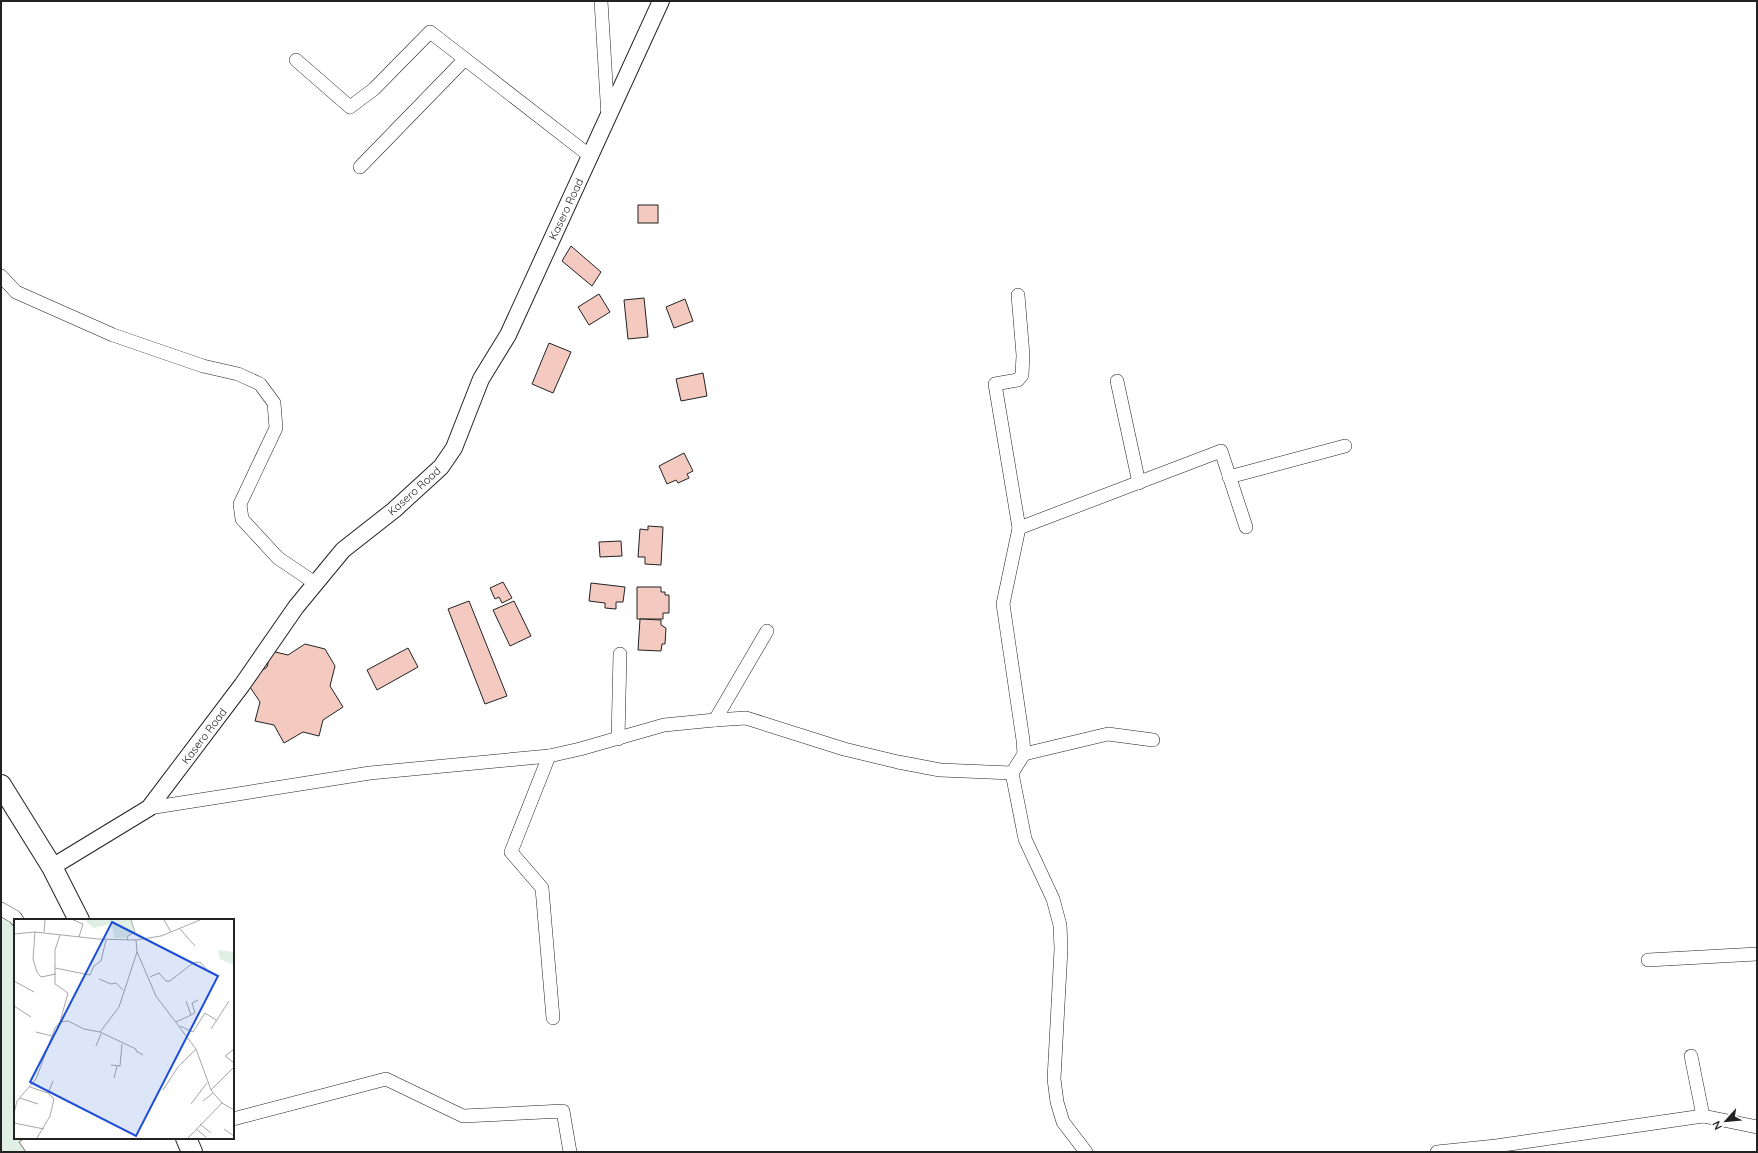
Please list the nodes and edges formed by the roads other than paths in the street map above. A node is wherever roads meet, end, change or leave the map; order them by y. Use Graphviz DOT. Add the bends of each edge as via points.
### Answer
graph roads {
  1 [pos="602,1"];
  2 [pos="661,1"];
  3 [pos="465,59"];
  4 [pos="296,60"];
  5 [pos="608,117"];
  6 [pos="590,156"];
  7 [pos="360,167"];
  8 [pos="1,276"];
  9 [pos="1018,295"];
  10 [pos="1117,381"];
  11 [pos="1345,446"];
  12 [pos="1229,477"];
  13 [pos="1138,483"];
  14 [pos="1246,527"];
  15 [pos="1019,528"];
  16 [pos="315,583"];
  17 [pos="767,631"];
  18 [pos="620,654"];
  19 [pos="715,720"];
  20 [pos="618,739"];
  21 [pos="1153,740"];
  22 [pos="1024,754"];
  23 [pos="549,756"];
  24 [pos="1012,773"];
  25 [pos="1,785"];
  26 [pos="149,808"];
  27 [pos="52,867"];
  28 [pos="1,909"];
  29 [pos="16,919"];
  30 [pos="78,919"];
  31 [pos="1757,954"];
  32 [pos="1648,960"];
  33 [pos="553,1018"];
  34 [pos="1691,1056"];
  35 [pos="1703,1116"];
  36 [pos="234,1119"];
  37 [pos="1757,1127"];
  38 [pos="186,1139"];
  39 [pos="192,1152"];
  40 [pos="570,1152"];
  41 [pos="1086,1152"];
  42 [pos="1437,1152"];
  1 -- 5 [label="street"];
  2 -- 5 [label="street, Kasero Road"];
  3 -- 4 [label="street" via="430,32 374,88 350,107"];
  3 -- 6 [label="street"];
  3 -- 7 [label="street"];
  5 -- 6 [label="street, Kasero Road"];
  6 -- 16 [label="street, Kasero Road" via="508,335 481,379 454,448 441,467 394,510 343,550"];
  8 -- 16 [label="street" via="16,292 114,335 203,366 238,374 260,384 274,403 276,428 240,504 242,519 278,558"];
  9 -- 15 [label="street" via="1022,375 1018,380 995,384"];
  10 -- 13 [label="street"];
  11 -- 12 [label="street"];
  12 -- 13 [label="street" via="1220,451"];
  12 -- 14 [label="street"];
  13 -- 15 [label="street"];
  15 -- 22 [label="street" via="1003,604"];
  16 -- 26 [label="street, Kasero Road"];
  17 -- 19 [label="street"];
  18 -- 20 [label="street"];
  19 -- 20 [label="street" via="664,726"];
  19 -- 24 [label="street" via="746,718 844,749 940,770"];
  20 -- 23 [label="street"];
  21 -- 22 [label="street" via="1108,734"];
  22 -- 24 [label="street"];
  23 -- 26 [label="street" via="370,773"];
  23 -- 33 [label="street" via="511,852 542,888"];
  24 -- 41 [label="street" via="1025,839 1054,899 1060,925 1054,1079 1057,1102 1063,1122"];
  25 -- 27 [label="main road"];
  26 -- 27 [label="street, Kasero Road"];
  27 -- 30 [label="main road"];
  28 -- 29 [label="street"];
  31 -- 32 [label="street"];
  34 -- 35 [label="street"];
  35 -- 37 [label="street"];
  35 -- 42 [label="street"];
  36 -- 40 [label="street" via="386,1079 463,1116 564,1111"];
  38 -- 39 [label="main road"];
}
